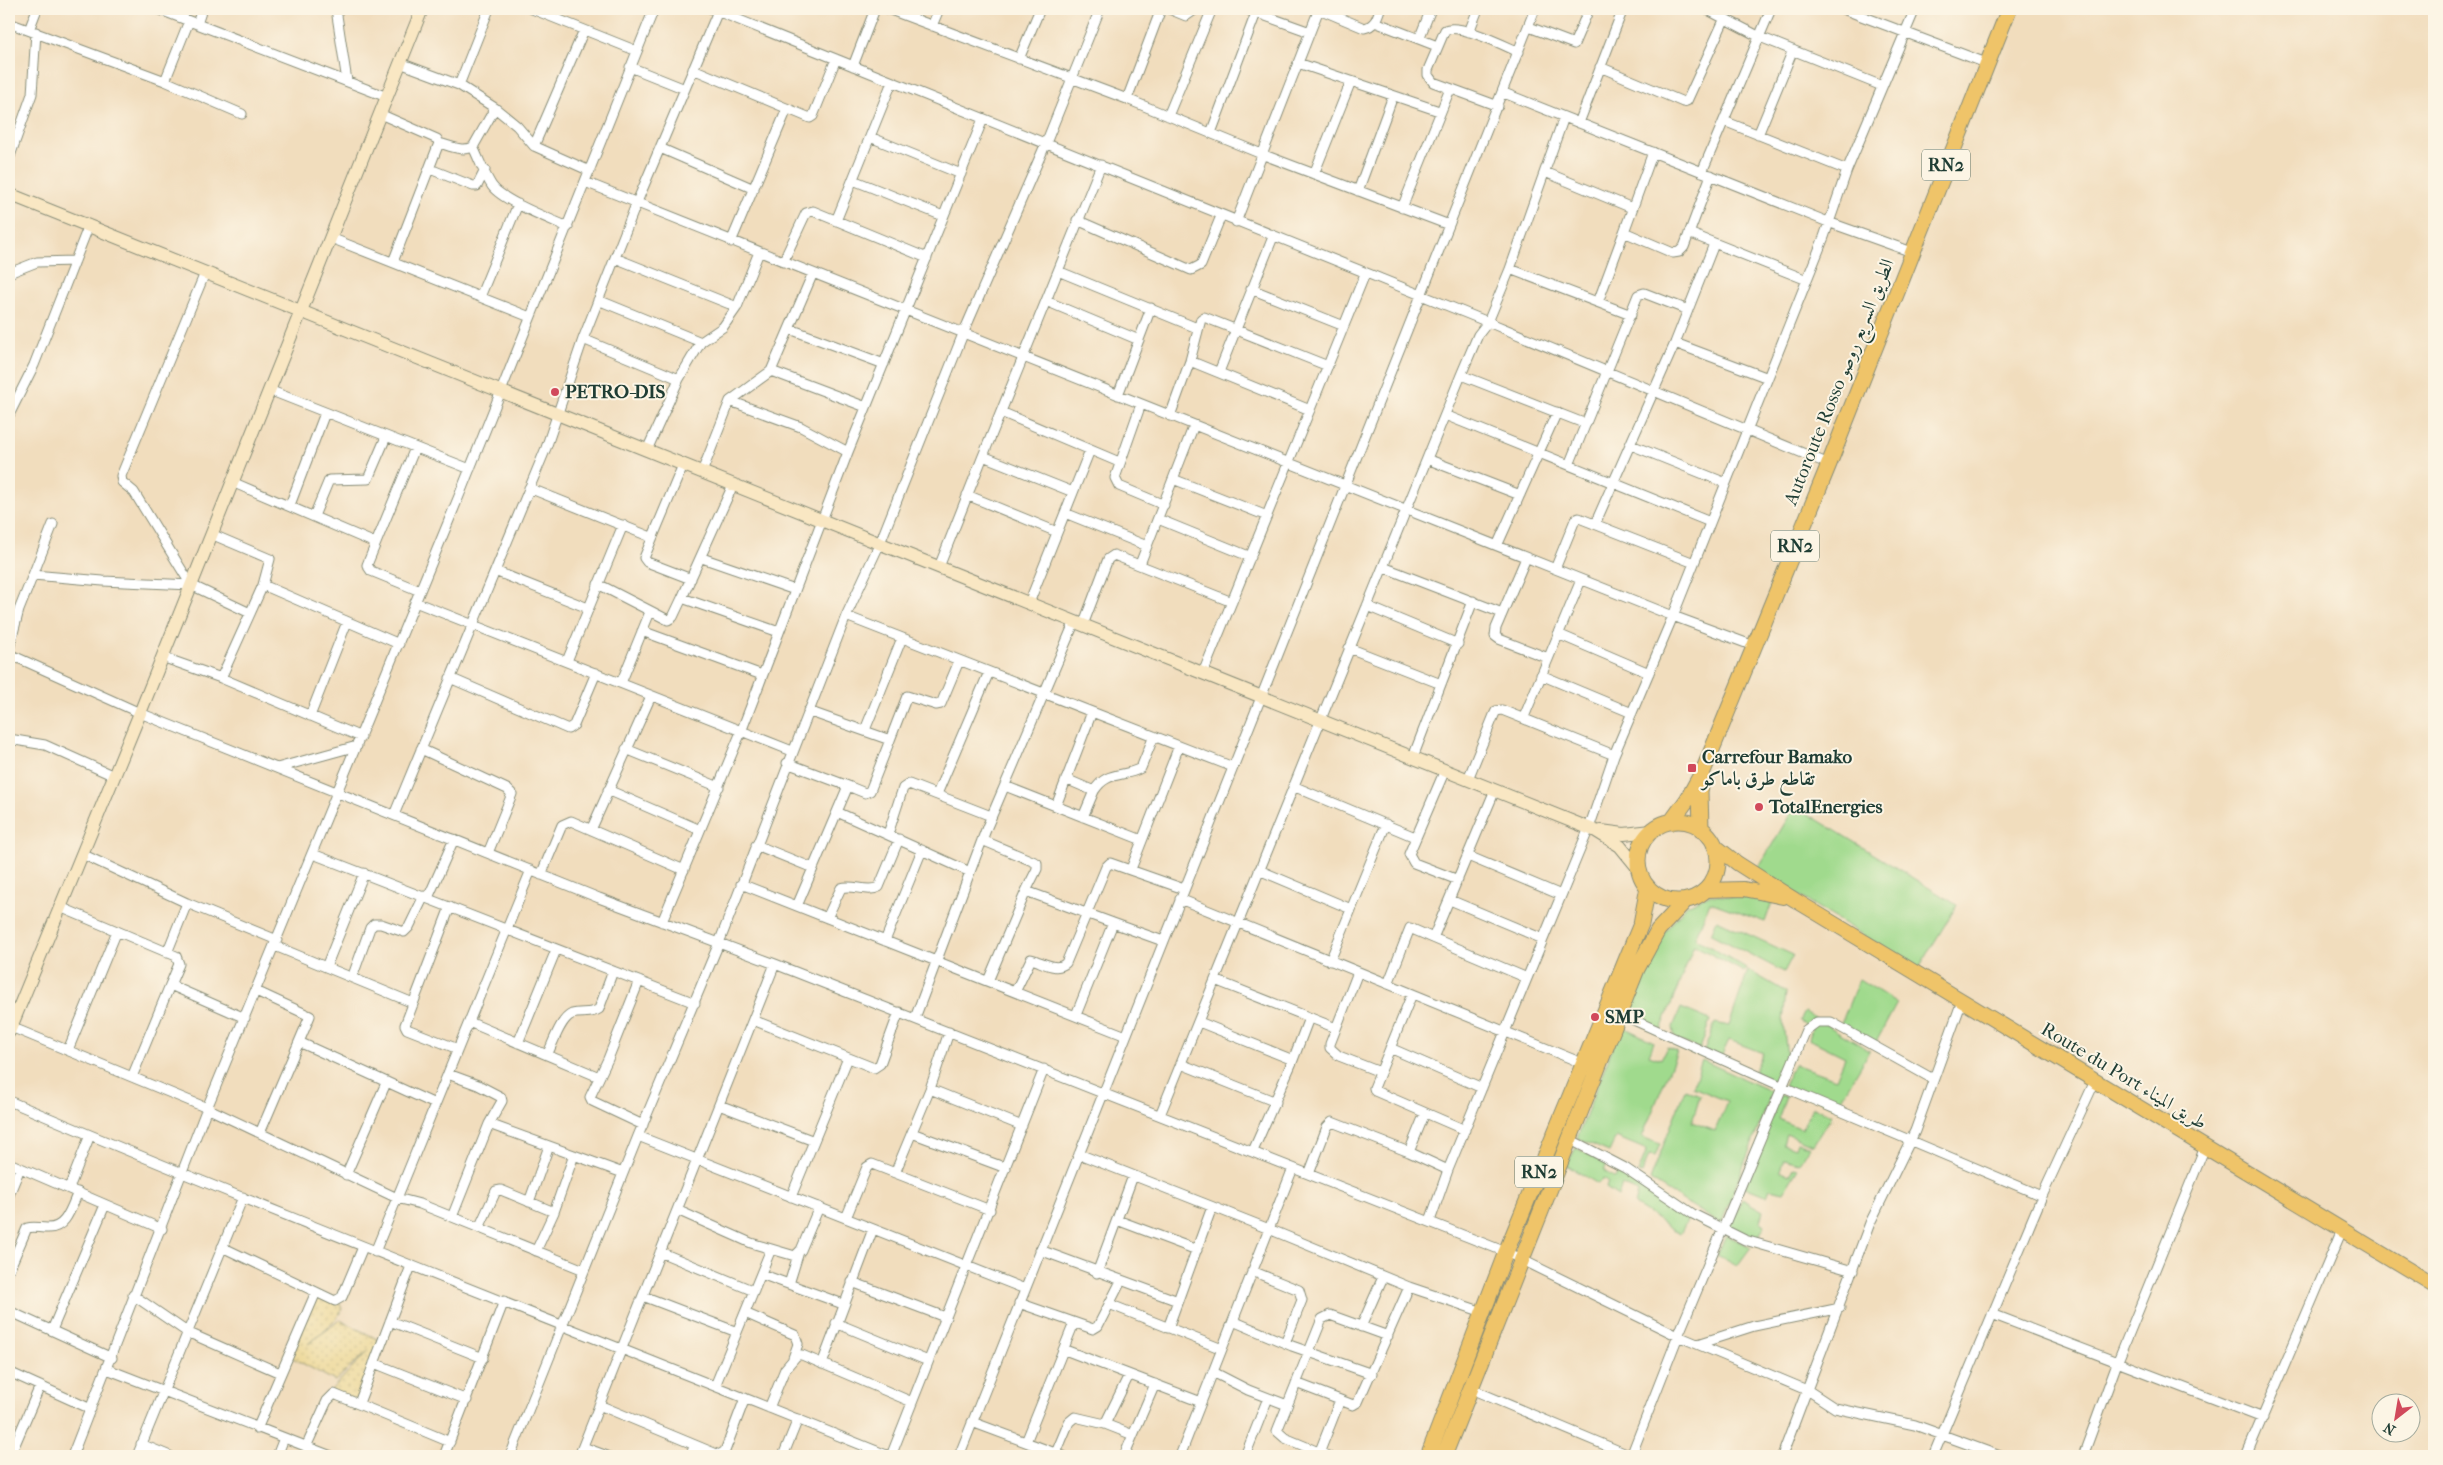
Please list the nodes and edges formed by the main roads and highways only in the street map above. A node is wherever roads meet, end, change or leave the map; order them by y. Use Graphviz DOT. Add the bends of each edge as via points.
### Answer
graph roads {
  1 [pos="2009,9"];
  2 [pos="1704,769"];
  3 [pos="1670,822"];
  4 [pos="1702,830"];
  5 [pos="1714,845"];
  6 [pos="1648,887"];
  7 [pos="1705,890"];
  8 [pos="1686,900"];
  9 [pos="1795,900"];
  10 [pos="2434,1285"];
  11 [pos="1428,1456"];
  12 [pos="1444,1456"];
  1 -- 2 [label="highway, Autoroute Rosso الطريق السريع روصو / RN2"];
  2 -- 3 [label="highway, Autoroute Rosso الطريق السريع روصو / RN2"];
  2 -- 4 [label="highway, Autoroute Rosso الطريق السريع روصو / RN2" via="1700,791"];
  3 -- 4 [label="highway" via="1687,823"];
  3 -- 6 [label="highway" via="1652,831 1641,845 1638,868"];
  4 -- 5 [label="highway"];
  5 -- 7 [label="highway" via="1717,869"];
  5 -- 9 [label="main road, Route du Port طريق الميناء"];
  6 -- 8 [label="highway" via="1662,898"];
  6 -- 11 [label="highway, RN2" via="1641,924 1506,1252"];
  7 -- 8 [label="highway"];
  7 -- 9 [label="main road, Route du Port طريق الميناء" via="1758,890"];
  8 -- 12 [label="highway, RN2" via="1650,943 1618,1013 1571,1140"];
  9 -- 10 [label="main road, Route du Port طريق الميناء"];
}
